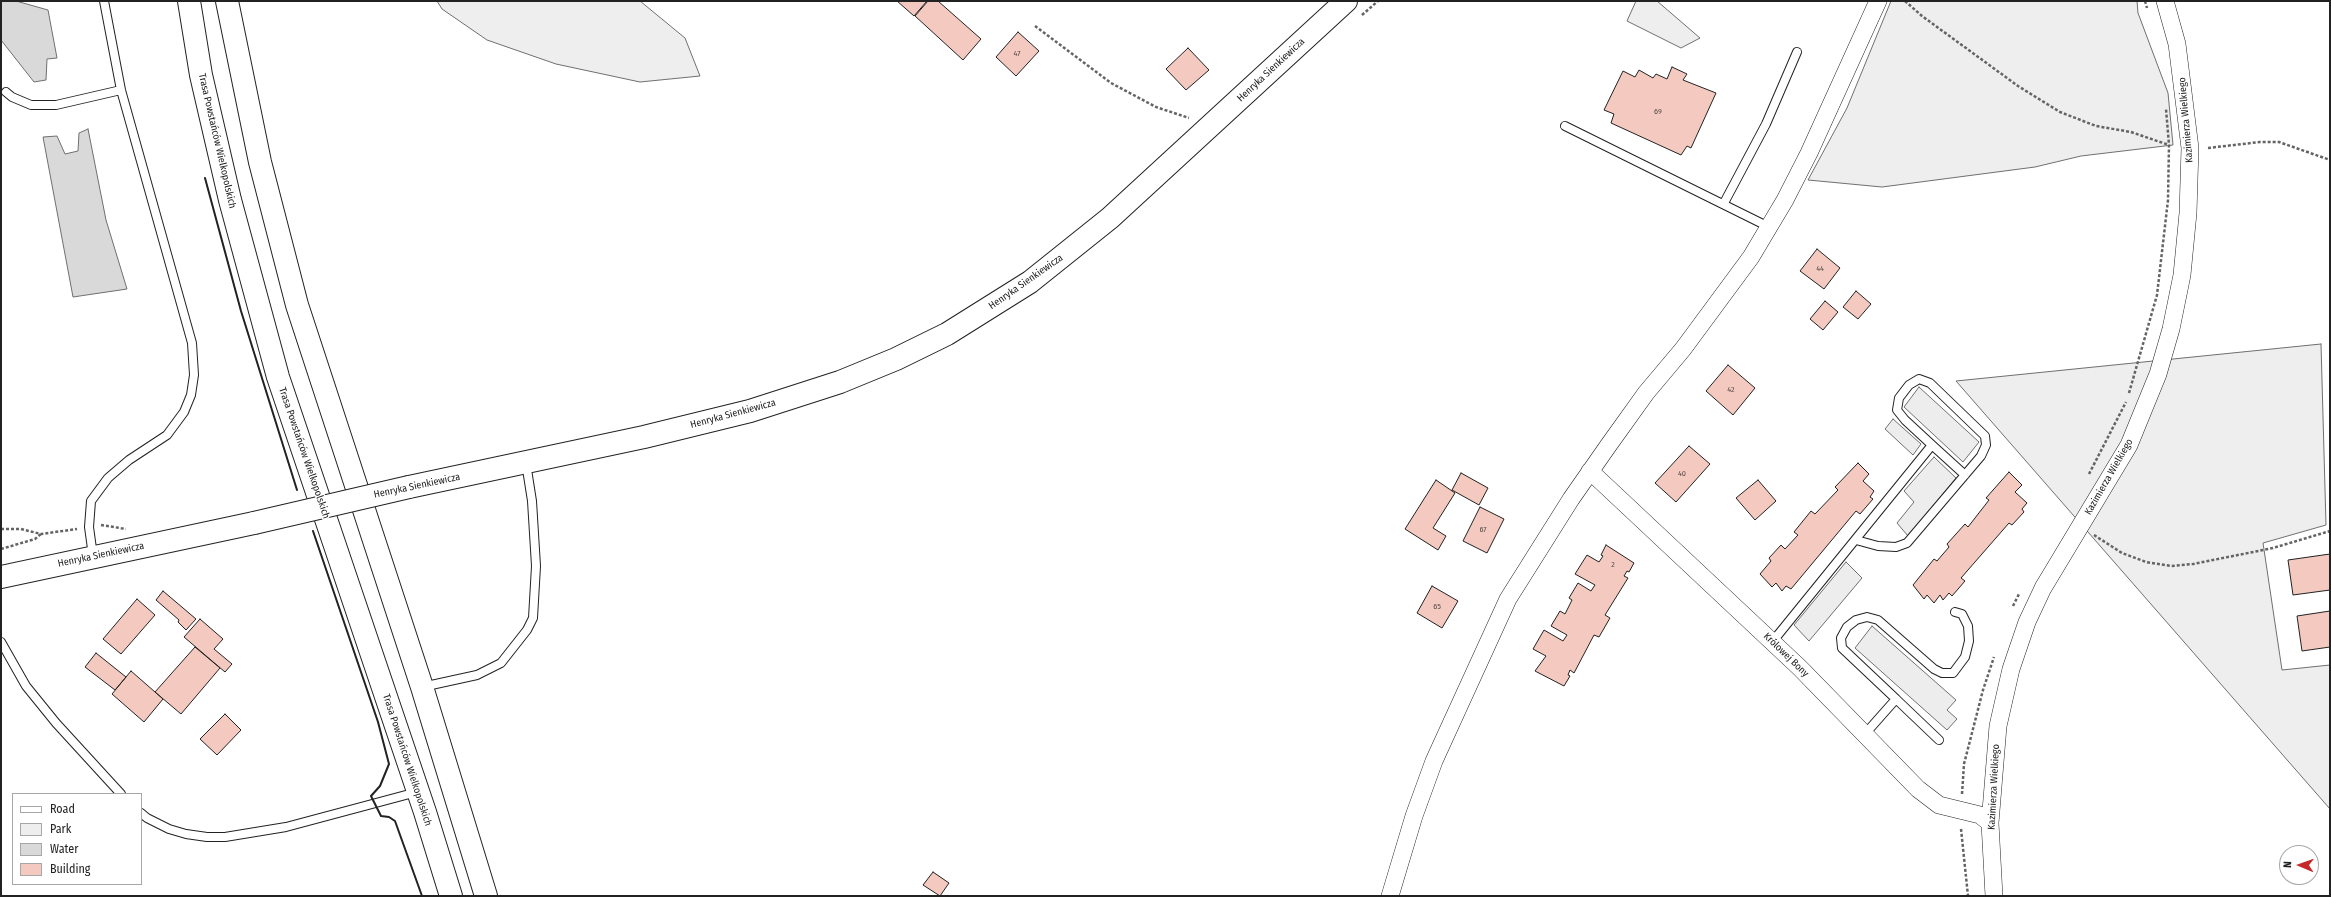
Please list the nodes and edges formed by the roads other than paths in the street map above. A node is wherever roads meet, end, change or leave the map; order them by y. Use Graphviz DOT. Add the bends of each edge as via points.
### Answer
graph roads {
  1 [pos="104,1"];
  2 [pos="189,1"];
  3 [pos="227,1"];
  4 [pos="1878,1"];
  5 [pos="2164,1"];
  6 [pos="1353,8"];
  7 [pos="1797,52"];
  8 [pos="120,90"];
  9 [pos="6,92"];
  10 [pos="1565,126"];
  11 [pos="1724,204"];
  12 [pos="1769,227"];
  13 [pos="1932,445"];
  14 [pos="526,462"];
  15 [pos="1590,471"];
  16 [pos="1965,475"];
  17 [pos="1856,540"];
  18 [pos="93,557"];
  19 [pos="1,577"];
  20 [pos="1955,612"];
  21 [pos="1,642"];
  22 [pos="1772,642"];
  23 [pos="422,687"];
  24 [pos="1896,699"];
  25 [pos="1865,734"];
  26 [pos="1939,740"];
  27 [pos="418,792"];
  28 [pos="120,793"];
  29 [pos="142,814"];
  30 [pos="1990,823"];
  31 [pos="451,896"];
  32 [pos="486,896"];
  33 [pos="1390,896"];
  34 [pos="1994,896"];
  1 -- 8 [label="lane"];
  2 -- 27 [label="main road, Trasa Powstańców Wielkopolskich" via="201,75 230,200 278,377"];
  3 -- 23 [label="main road" via="260,162 298,304"];
  4 -- 12 [label="street" via="1809,153"];
  5 -- 30 [label="street, Kazimierza Wielkiego" via="2179,59 2190,148 2188,213 2182,275 2171,330 2158,374 2129,445 2043,588 2027,622 2011,668 1998,726"];
  6 -- 14 [label="main road, Henryka Sienkiewicza" via="1217,120 1110,218 1030,282 953,330 896,359 798,397 750,411"];
  7 -- 11 [label="lane" via="1766,124"];
  8 -- 9 [label="lane" via="50,105 31,105"];
  8 -- 18 [label="lane" via="192,343 194,375 191,395 184,412 167,436 129,460 108,478 92,501 89,527"];
  10 -- 11 [label="lane"];
  11 -- 12 [label="lane"];
  12 -- 15 [label="street" via="1720,300 1646,393"];
  13 -- 16 [label="lane"];
  13 -- 16 [label="lane" via="1904,420 1897,410 1899,398 1908,385 1918,379 1930,383 1985,436 1986,445 1981,456"];
  13 -- 17 [label="lane"];
  14 -- 18 [label="main road, Henryka Sienkiewicza, bridge"];
  14 -- 23 [label="lane" via="532,501 536,566 533,618 527,630 501,662 477,675"];
  15 -- 22 [label="street, Królowej Bony"];
  15 -- 33 [label="street" via="1508,599 1434,762 1414,816"];
  16 -- 17 [label="lane" via="1907,543 1896,547 1878,546"];
  17 -- 22 [label="lane"];
  18 -- 19 [label="main road, Henryka Sienkiewicza"];
  20 -- 24 [label="lane" via="1962,614 1968,626 1969,641 1965,657 1953,672 1942,673 1934,669 1878,620 1867,617 1856,620 1847,627 1841,638 1842,648"];
  21 -- 28 [label="lane" via="26,686 56,724"];
  22 -- 25 [label="street, Królowej Bony"];
  23 -- 32 [label="main road"];
  24 -- 25 [label="lane"];
  24 -- 26 [label="lane"];
  25 -- 30 [label="street, Królowej Bony" via="1918,789 1939,805 1980,815"];
  27 -- 29 [label="lane" via="286,827 225,837 186,834 169,829"];
  27 -- 31 [label="main road, Trasa Powstańców Wielkopolskich"];
  30 -- 34 [label="street, Kazimierza Wielkiego"];
}
